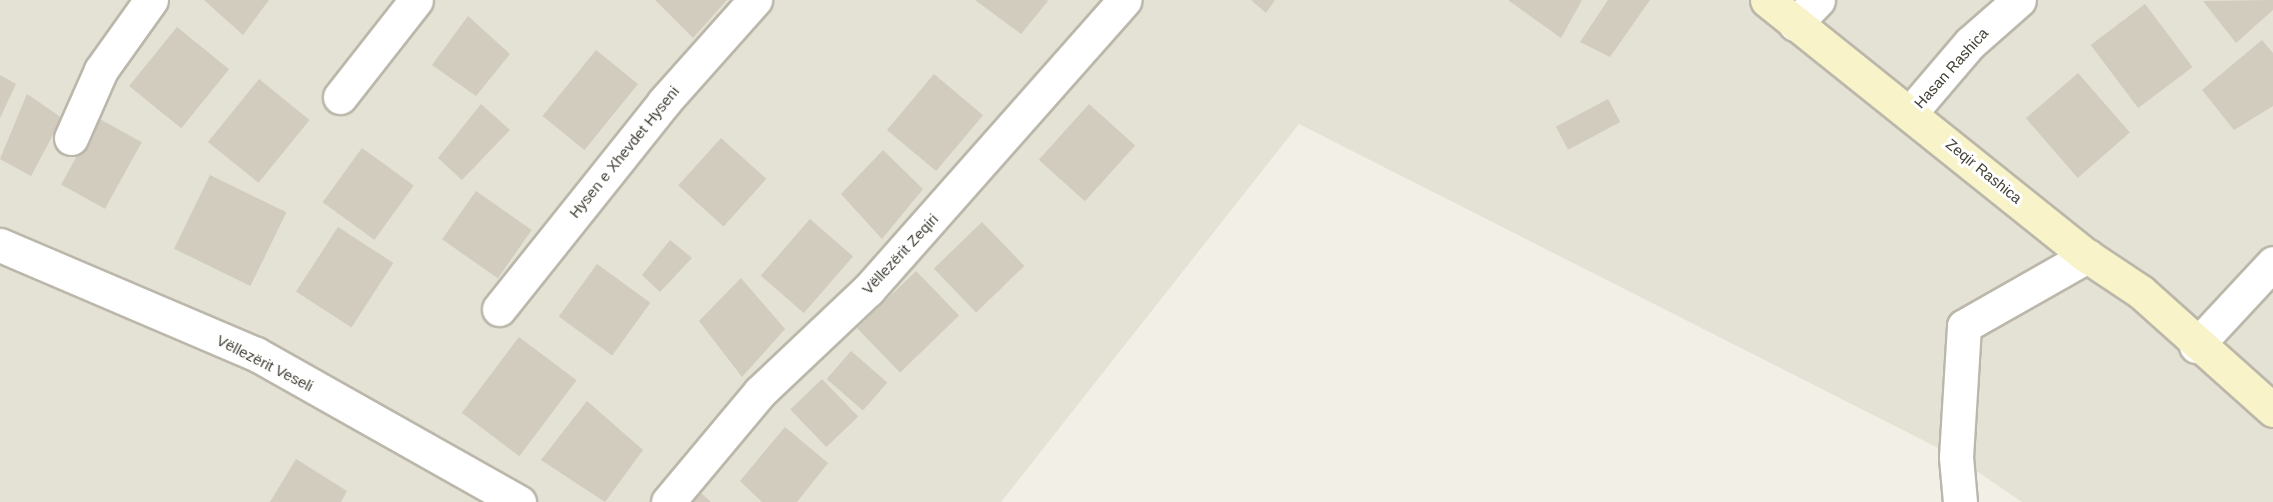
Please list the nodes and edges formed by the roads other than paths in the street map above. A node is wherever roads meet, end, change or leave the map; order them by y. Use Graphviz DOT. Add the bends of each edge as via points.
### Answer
graph roads {
  1 [pos="151,0"];
  2 [pos="416,0"];
  3 [pos="755,0"];
  4 [pos="1125,0"];
  5 [pos="1767,0"];
  6 [pos="1818,0"];
  7 [pos="2019,0"];
  8 [pos="1795,24"];
  9 [pos="340,97"];
  10 [pos="1911,112"];
  11 [pos="70,138"];
  12 [pos="0,245"];
  13 [pos="2087,256"];
  14 [pos="2273,263"];
  15 [pos="499,309"];
  16 [pos="2196,346"];
  17 [pos="2273,410"];
  18 [pos="519,502"];
  19 [pos="668,502"];
  20 [pos="1960,502"];
  1 -- 11 [label="street" via="100,70"];
  2 -- 9 [label="street"];
  3 -- 15 [label="street, Hysen e Xhevdet Hyseni" via="664,102"];
  4 -- 19 [label="street, Vëllezërit Zeqiri" via="868,290 760,392"];
  5 -- 8 [label="street, Zeqir Rashica"];
  6 -- 8 [label="street"];
  7 -- 10 [label="street, Hasan Rashica" via="1970,43"];
  8 -- 10 [label="street, Zeqir Rashica"];
  10 -- 13 [label="street, Zeqir Rashica"];
  12 -- 18 [label="street, Vëllezërit Veseli" via="256,354"];
  13 -- 16 [label="street, Zeqir Rashica" via="2141,292"];
  13 -- 20 [label="street" via="1964,326 1956,458"];
  14 -- 16 [label="street"];
  16 -- 17 [label="street, Zeqir Rashica"];
}
